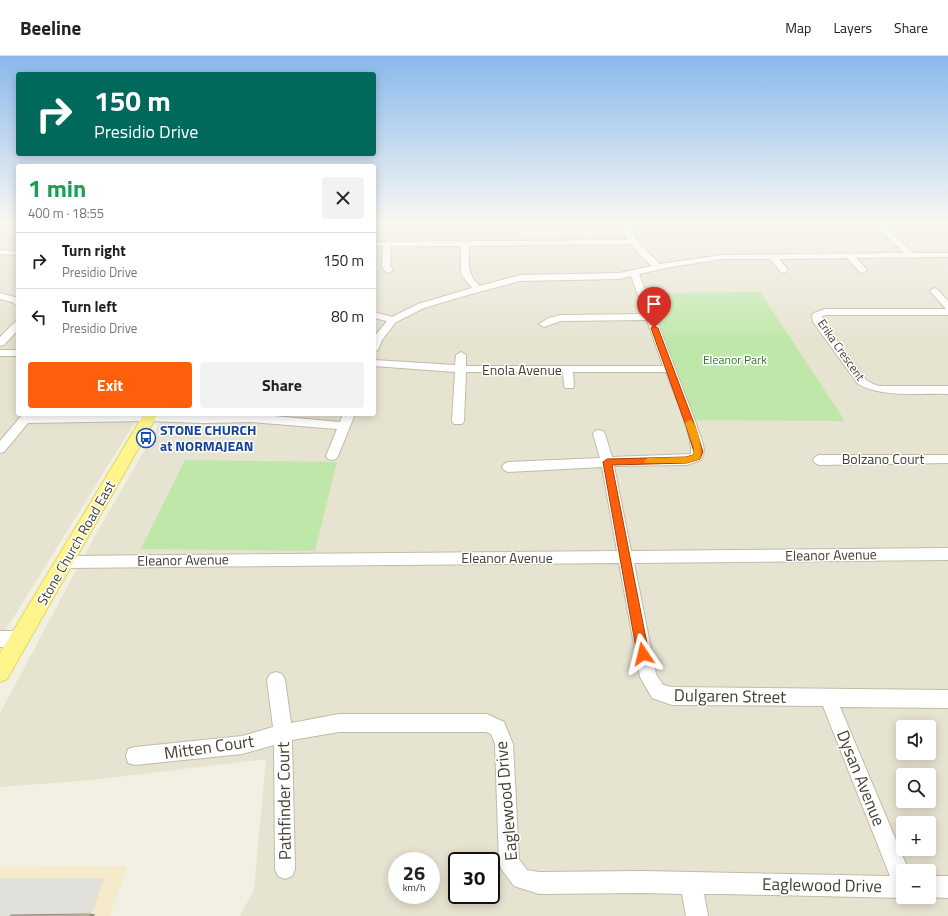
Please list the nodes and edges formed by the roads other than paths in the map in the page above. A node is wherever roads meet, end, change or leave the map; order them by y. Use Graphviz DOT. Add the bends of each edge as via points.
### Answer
graph roads {
  1 [pos="386,262"];
  2 [pos="465,262"];
  3 [pos="653,262"];
  4 [pos="684,262"];
  5 [pos="777,262"];
  6 [pos="856,262"];
  7 [pos="659,267"];
  8 [pos="389,270"];
  9 [pos="784,270"];
  10 [pos="863,270"];
  11 [pos="634,273"];
  12 [pos="478,289"];
  13 [pos="948,291"];
  14 [pos="0,296"];
  15 [pos="16,301"];
  16 [pos="948,307"];
  17 [pos="948,312"];
  18 [pos="376,316"];
  19 [pos="650,317"];
  20 [pos="394,320"];
  21 [pos="544,324"];
  22 [pos="16,326"];
  23 [pos="0,343"];
  24 [pos="376,344"];
  25 [pos="0,353"];
  26 [pos="16,353"];
  27 [pos="461,355"];
  28 [pos="376,363"];
  29 [pos="461,369"];
  30 [pos="670,369"];
  31 [pos="568,370"];
  32 [pos="569,386"];
  33 [pos="948,390"];
  34 [pos="150,416"];
  35 [pos="348,416"];
  36 [pos="27,417"];
  37 [pos="458,421"];
  38 [pos="344,426"];
  39 [pos="599,434"];
  40 [pos="0,449"];
  41 [pos="332,456"];
  42 [pos="948,459"];
  43 [pos="819,460"];
  44 [pos="607,462"];
  45 [pos="508,467"];
  46 [pos="948,554"];
  47 [pos="626,558"];
  48 [pos="65,562"];
  49 [pos="0,639"];
  50 [pos="20,639"];
  51 [pos="0,672"];
  52 [pos="276,680"];
  53 [pos="828,698"];
  54 [pos="948,699"];
  55 [pos="283,733"];
  56 [pos="134,756"];
  57 [pos="896,864"];
  58 [pos="285,869"];
  59 [pos="690,884"];
  60 [pos="896,887"];
  61 [pos="936,887"];
  62 [pos="948,887"];
  63 [pos="697,916"];
  1 -- 8 [label="street"];
  2 -- 12 [label="street" via="465,275"];
  3 -- 7 [label="street"];
  4 -- 7 [label="street"];
  5 -- 9 [label="street"];
  6 -- 10 [label="street"];
  7 -- 11 [label="street"];
  11 -- 12 [label="street" via="596,277 525,278"];
  11 -- 19 [label="street"];
  12 -- 20 [label="street" via="421,306"];
  13 -- 16 [label="street" via="934,292"];
  14 -- 15 [label="street"];
  17 -- 33 [label="street, Erika Crescent" via="825,312 817,315 818,322 862,382 879,389"];
  18 -- 20 [label="street"];
  19 -- 21 [label="street" via="561,318"];
  19 -- 30 [label="street"];
  20 -- 24 [label="street"];
  22 -- 23 [label="street"];
  25 -- 26 [label="street"];
  27 -- 29 [label="street"];
  28 -- 29 [label="street, Enola Avenue"];
  29 -- 31 [label="street, Enola Avenue"];
  29 -- 37 [label="street"];
  30 -- 31 [label="street, Enola Avenue"];
  30 -- 44 [label="street" via="698,448 697,457 687,460"];
  31 -- 32 [label="street"];
  34 -- 36 [label="street"];
  34 -- 38 [label="street" via="251,418"];
  34 -- 48 [label="main road, Stone Church Road East"];
  35 -- 38 [label="street"];
  36 -- 40 [label="street"];
  38 -- 41 [label="street"];
  39 -- 44 [label="street, Dulgaren Street"];
  42 -- 43 [label="street, Bolzano Court"];
  44 -- 45 [label="street"];
  44 -- 47 [label="street, Dulgaren Street"];
  46 -- 47 [label="street, Eleanor Avenue"];
  47 -- 48 [label="street, Eleanor Avenue" via="179,559"];
  47 -- 53 [label="street, Dulgaren Street" via="648,677 658,692 672,696"];
  48 -- 50 [label="main road, Stone Church Road East"];
  49 -- 50 [label="street"];
  50 -- 51 [label="main road, Stone Church Road East"];
  52 -- 55 [label="street"];
  53 -- 54 [label="street, Dulgaren Street"];
  53 -- 57 [label="street, Dysan Avenue"];
  55 -- 56 [label="street, Mitten Court" via="242,745"];
  55 -- 58 [label="street, Pathfinder Court"];
  55 -- 59 [label="street, Eaglewood Drive" via="338,722 487,723 498,728 504,744 509,863 521,879 539,883"];
  59 -- 60 [label="street, Eaglewood Drive"];
  59 -- 63 [label="street"];
  61 -- 62 [label="street"];
}
